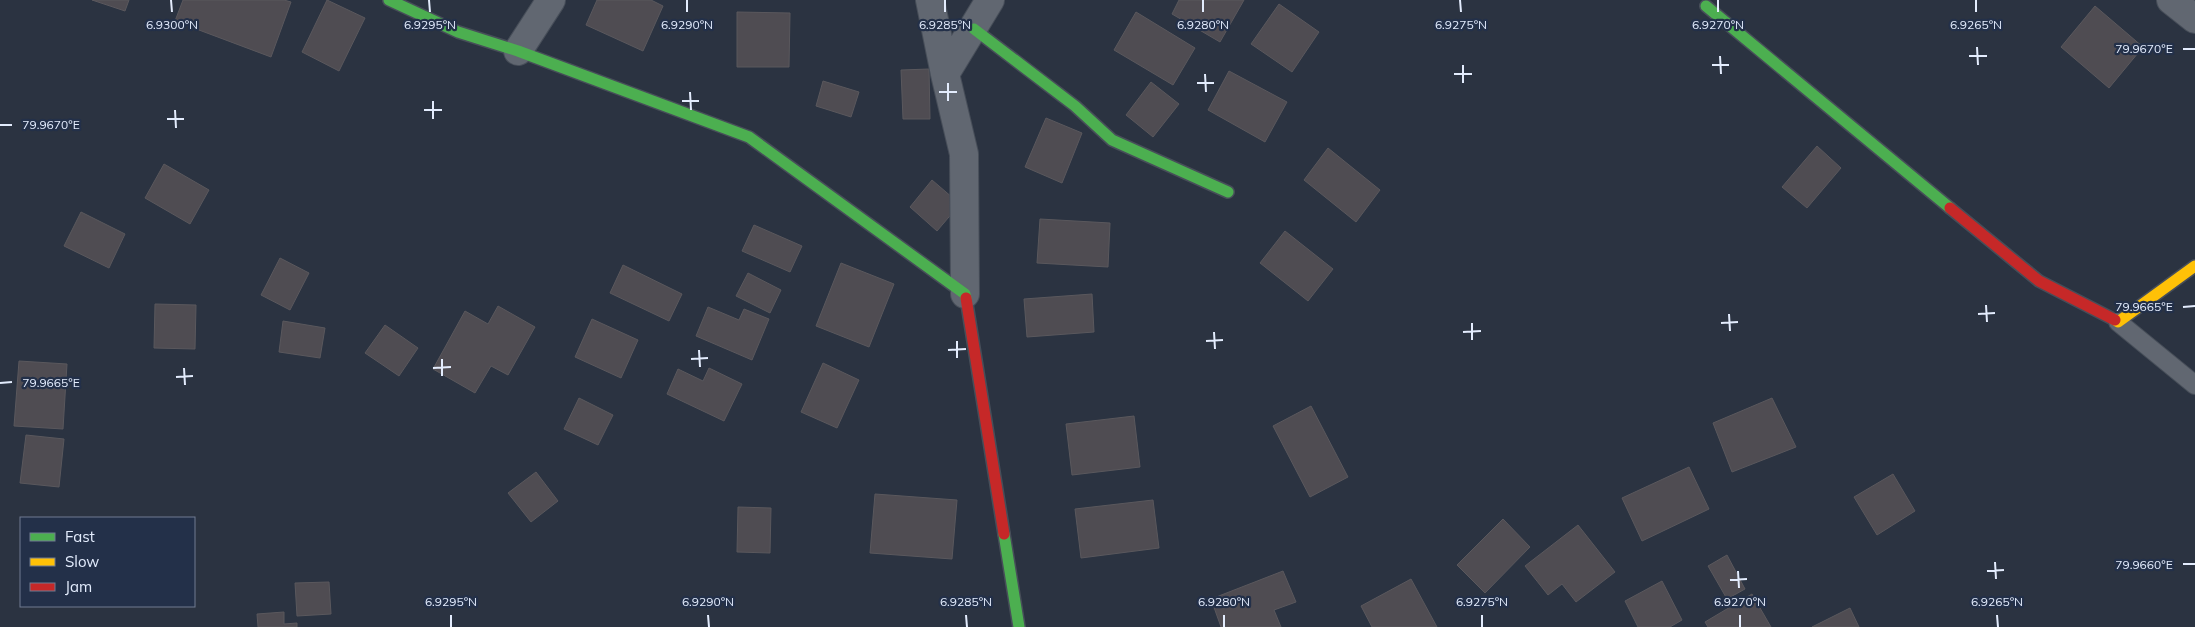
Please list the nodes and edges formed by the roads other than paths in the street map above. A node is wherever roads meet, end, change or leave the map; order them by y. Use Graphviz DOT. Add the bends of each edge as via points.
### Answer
graph roads {
  1 [pos="389,0"];
  2 [pos="551,0"];
  3 [pos="930,0"];
  4 [pos="990,0"];
  5 [pos="2171,0"];
  6 [pos="1706,6"];
  7 [pos="2195,19"];
  8 [pos="974,29"];
  9 [pos="518,51"];
  10 [pos="945,74"];
  11 [pos="1228,192"];
  12 [pos="2195,266"];
  13 [pos="965,294"];
  14 [pos="2118,322"];
  15 [pos="2195,385"];
  16 [pos="1019,627"];
  1 -- 9 [label="street" via="458,32"];
  2 -- 9 [label="street"];
  3 -- 10 [label="street"];
  4 -- 8 [label="street"];
  5 -- 7 [label="street"];
  6 -- 14 [label="street" via="2039,281"];
  8 -- 10 [label="street"];
  8 -- 11 [label="street" via="1075,106 1112,140"];
  9 -- 13 [label="street" via="749,137"];
  10 -- 13 [label="street" via="964,154"];
  12 -- 14 [label="street"];
  13 -- 16 [label="street"];
  14 -- 15 [label="lane"];
}
